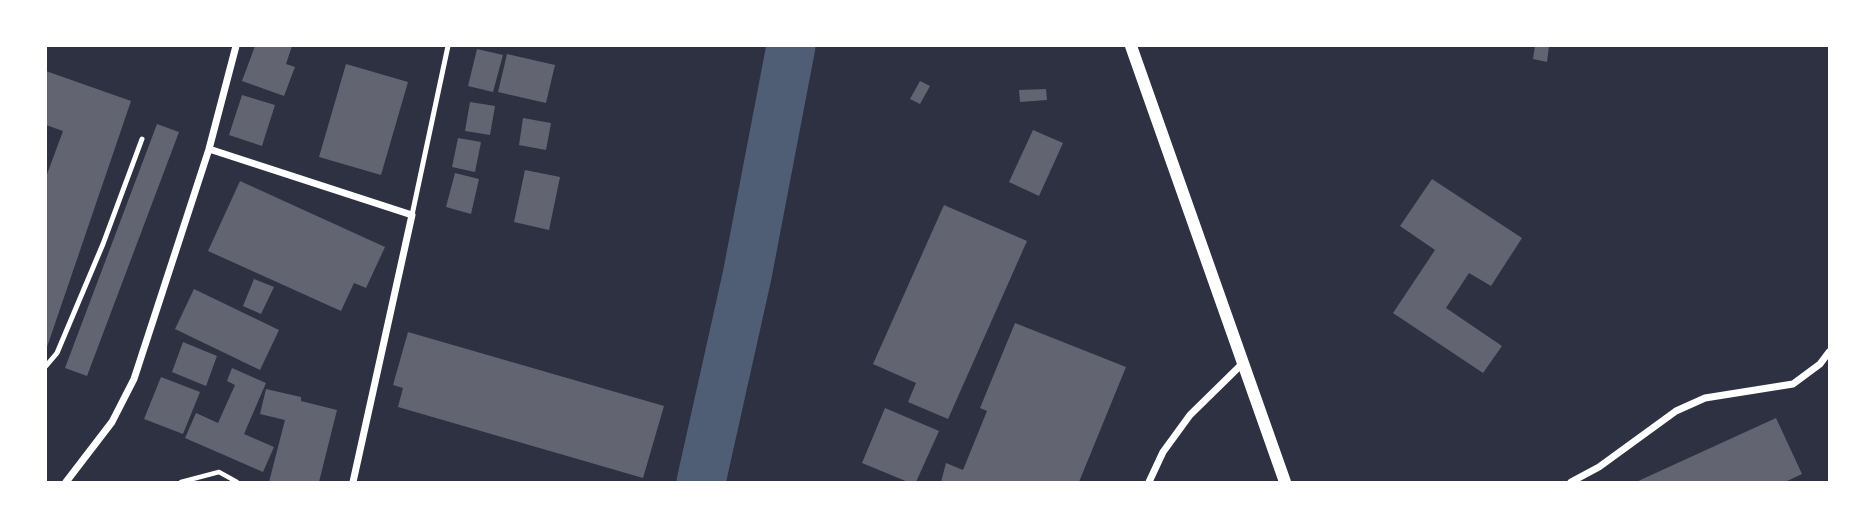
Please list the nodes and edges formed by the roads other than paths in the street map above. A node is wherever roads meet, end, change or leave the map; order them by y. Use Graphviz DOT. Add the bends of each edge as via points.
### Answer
graph roads {
  1 [pos="236,46"];
  2 [pos="448,46"];
  3 [pos="1131,46"];
  4 [pos="142,139"];
  5 [pos="209,149"];
  6 [pos="412,215"];
  7 [pos="1829,352"];
  8 [pos="1242,364"];
  9 [pos="46,366"];
  10 [pos="66,482"];
  11 [pos="353,482"];
  12 [pos="1149,482"];
  13 [pos="1285,482"];
  14 [pos="1571,482"];
  1 -- 5 [label="street"];
  2 -- 6 [label="lane"];
  3 -- 8 [label="street"];
  4 -- 9 [label="lane" via="57,353"];
  5 -- 6 [label="street"];
  5 -- 10 [label="street" via="134,379 112,422"];
  6 -- 11 [label="street"];
  7 -- 14 [label="street" via="1793,384 1705,398 1676,411"];
  8 -- 12 [label="street" via="1190,415 1163,452"];
  8 -- 13 [label="street"];
}
